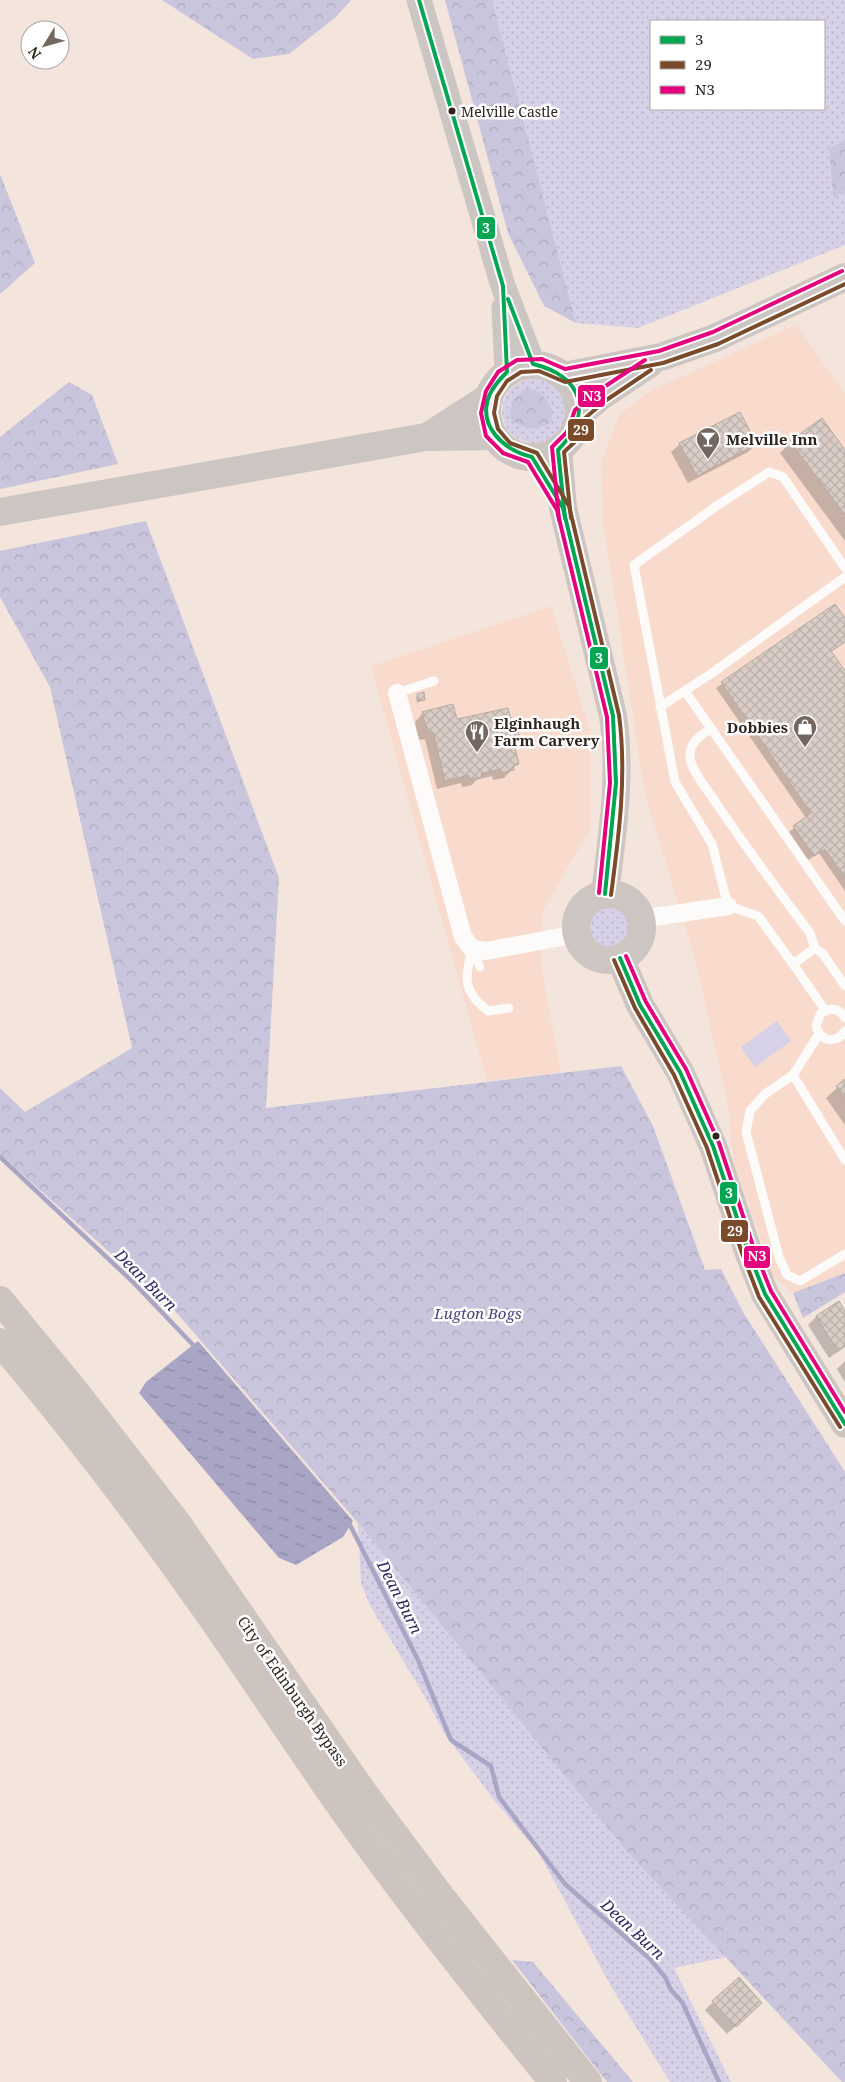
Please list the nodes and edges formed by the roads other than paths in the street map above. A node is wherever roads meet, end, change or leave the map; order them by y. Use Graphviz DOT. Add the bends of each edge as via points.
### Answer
graph roads {
  1 [pos="419,0"];
  2 [pos="845,277"];
  3 [pos="503,286"];
  4 [pos="660,357"];
  5 [pos="533,364"];
  6 [pos="507,372"];
  7 [pos="564,376"];
  8 [pos="489,397"];
  9 [pos="579,415"];
  10 [pos="494,436"];
  11 [pos="426,437"];
  12 [pos="545,454"];
  13 [pos="0,512"];
  14 [pos="845,568"];
  15 [pos="845,576"];
  16 [pos="434,681"];
  17 [pos="684,691"];
  18 [pos="397,693"];
  19 [pos="660,706"];
  20 [pos="711,728"];
  21 [pos="605,894"];
  22 [pos="728,906"];
  23 [pos="641,919"];
  24 [pos="845,920"];
  25 [pos="577,934"];
  26 [pos="815,948"];
  27 [pos="472,949"];
  28 [pos="620,958"];
  29 [pos="793,964"];
  30 [pos="480,967"];
  31 [pos="845,986"];
  32 [pos="509,1008"];
  33 [pos="824,1010"];
  34 [pos="845,1018"];
  35 [pos="845,1032"];
  36 [pos="819,1034"];
  37 [pos="793,1075"];
  38 [pos="845,1160"];
  39 [pos="845,1254"];
  40 [pos="0,1300"];
  41 [pos="0,1342"];
  42 [pos="845,1424"];
  43 [pos="553,2082"];
  44 [pos="588,2082"];
  1 -- 3 [label="main road"];
  2 -- 4 [label="main road" via="715,338"];
  3 -- 5 [label="main road"];
  3 -- 6 [label="main road"];
  4 -- 7 [label="main road"];
  4 -- 9 [label="main road" via="601,396"];
  5 -- 6 [label="main road"];
  5 -- 7 [label="main road"];
  6 -- 8 [label="main road"];
  7 -- 9 [label="main road" via="576,393"];
  8 -- 10 [label="main road" via="486,410"];
  8 -- 11 [label="main road"];
  9 -- 12 [label="main road" via="572,435"];
  10 -- 11 [label="main road"];
  10 -- 12 [label="main road" via="521,456"];
  11 -- 13 [label="main road"];
  12 -- 21 [label="main road" via="563,508 617,744 618,777"];
  14 -- 19 [label="lane" via="783,477 769,472 634,565"];
  15 -- 17 [label="lane"];
  16 -- 18 [label="lane"];
  17 -- 19 [label="lane"];
  17 -- 20 [label="lane"];
  18 -- 27 [label="street" via="463,937"];
  19 -- 22 [label="lane" via="675,782 712,844"];
  20 -- 24 [label="lane"];
  20 -- 26 [label="lane" via="695,740 690,759 728,820 810,933"];
  21 -- 23 [label="main road" via="623,898 637,910"];
  21 -- 25 [label="main road" via="590,901 580,913 576,923"];
  22 -- 23 [label="street"];
  22 -- 29 [label="lane" via="758,916"];
  23 -- 28 [label="main road" via="640,938 635,947"];
  25 -- 27 [label="street" via="486,950"];
  25 -- 28 [label="main road" via="588,952 598,958"];
  26 -- 29 [label="lane"];
  26 -- 31 [label="lane" via="823,954"];
  27 -- 30 [label="lane"];
  27 -- 32 [label="lane" via="467,971 468,987 475,1001 488,1012"];
  28 -- 42 [label="main road" via="640,1005 680,1072 713,1146 765,1294"];
  29 -- 33 [label="lane"];
  33 -- 34 [label="lane" via="834,1009"];
  33 -- 36 [label="lane" via="816,1021"];
  35 -- 36 [label="lane" via="832,1040"];
  36 -- 37 [label="lane"];
  37 -- 38 [label="lane"];
  37 -- 39 [label="lane" via="765,1094 750,1111 746,1132 779,1257 787,1275 800,1281"];
  40 -- 44 [label="highway, City of Edinburgh Bypass" via="178,1524 361,1789 442,1898"];
  41 -- 43 [label="highway, City of Edinburgh Bypass" via="144,1523 344,1810 432,1929"];
}
